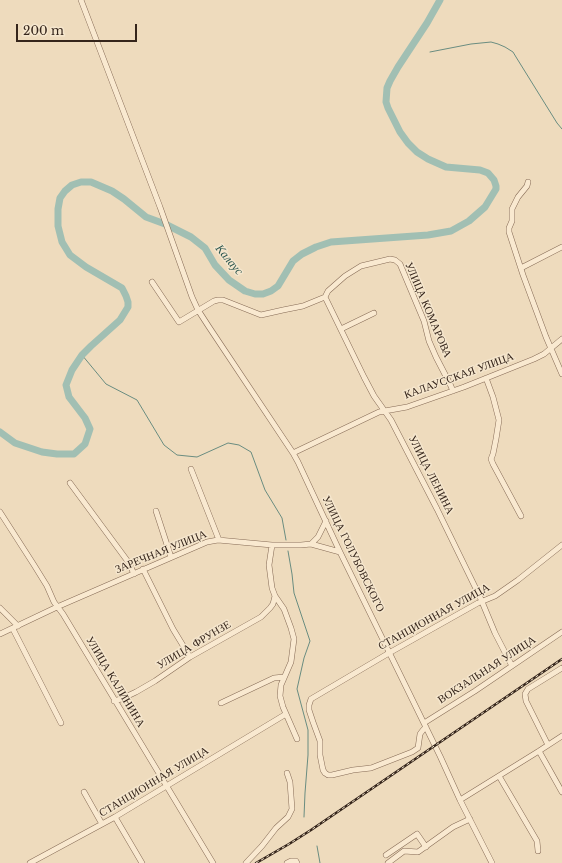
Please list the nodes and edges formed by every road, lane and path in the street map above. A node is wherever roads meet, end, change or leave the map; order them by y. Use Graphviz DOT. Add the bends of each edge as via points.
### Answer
graph roads {
  1 [pos="81,0"];
  2 [pos="528,182"];
  3 [pos="562,247"];
  4 [pos="521,268"];
  5 [pos="152,282"];
  6 [pos="325,296"];
  7 [pos="198,310"];
  8 [pos="374,313"];
  9 [pos="341,329"];
  10 [pos="562,339"];
  11 [pos="551,348"];
  12 [pos="562,374"];
  13 [pos="486,378"];
  14 [pos="453,391"];
  15 [pos="386,411"];
  16 [pos="293,453"];
  17 [pos="191,469"];
  18 [pos="70,483"];
  19 [pos="156,511"];
  20 [pos="0,512"];
  21 [pos="521,516"];
  22 [pos="326,521"];
  23 [pos="219,540"];
  24 [pos="311,544"];
  25 [pos="272,545"];
  26 [pos="562,545"];
  27 [pos="340,552"];
  28 [pos="171,557"];
  29 [pos="143,569"];
  30 [pos="134,574"];
  31 [pos="275,596"];
  32 [pos="482,601"];
  33 [pos="57,606"];
  34 [pos="0,608"];
  35 [pos="270,608"];
  36 [pos="284,609"];
  37 [pos="15,628"];
  38 [pos="562,632"];
  39 [pos="0,634"];
  40 [pos="389,653"];
  41 [pos="190,657"];
  42 [pos="512,666"];
  43 [pos="562,668"];
  44 [pos="284,677"];
  45 [pos="114,701"];
  46 [pos="221,703"];
  47 [pos="286,714"];
  48 [pos="61,723"];
  49 [pos="425,725"];
  50 [pos="562,736"];
  51 [pos="297,739"];
  52 [pos="548,745"];
  53 [pos="539,751"];
  54 [pos="287,774"];
  55 [pos="499,776"];
  56 [pos="166,786"];
  57 [pos="84,792"];
  58 [pos="562,792"];
  59 [pos="460,800"];
  60 [pos="115,818"];
  61 [pos="470,818"];
  62 [pos="102,824"];
  63 [pos="400,845"];
  64 [pos="426,847"];
  65 [pos="404,851"];
  66 [pos="538,851"];
  67 [pos="386,855"];
  68 [pos="297,862"];
  69 [pos="30,863"];
  70 [pos="142,863"];
  71 [pos="213,863"];
  72 [pos="246,863"];
  73 [pos="287,863"];
  74 [pos="388,863"];
  75 [pos="492,863"];
  1 -- 7 [label="street, УЛИЦА ГОЛУБОВСКОГО"];
  2 -- 4 [label="street" via="512,209 512,222 509,228"];
  3 -- 4 [label="street"];
  4 -- 11 [label="street"];
  5 -- 7 [label="street, УЛИЦА КОМАРОВА" via="179,322"];
  6 -- 7 [label="street, УЛИЦА КОМАРОВА" via="303,306 261,315 223,300 214,301"];
  6 -- 9 [label="street, УЛИЦА ЛЕНИНА"];
  6 -- 14 [label="street, УЛИЦА КОМАРОВА" via="361,266 395,260 400,264 424,321 436,358"];
  7 -- 16 [label="street, УЛИЦА ГОЛУБОВСКОГО"];
  8 -- 9 [label="street"];
  9 -- 15 [label="street, УЛИЦА ЛЕНИНА" via="374,396"];
  10 -- 11 [label="street, КАЛАУССКАЯ УЛИЦА"];
  11 -- 12 [label="street"];
  11 -- 13 [label="street, КАЛАУССКАЯ УЛИЦА" via="534,359"];
  13 -- 14 [label="street, КАЛАУССКАЯ УЛИЦА"];
  13 -- 21 [label="street" via="499,420 491,459"];
  14 -- 15 [label="street, КАЛАУССКАЯ УЛИЦА" via="407,407"];
  15 -- 16 [label="street, КАЛАУССКАЯ УЛИЦА" via="374,414"];
  15 -- 32 [label="street, УЛИЦА ЛЕНИНА"];
  16 -- 22 [label="street, УЛИЦА ГОЛУБОВСКОГО"];
  17 -- 23 [label="street"];
  18 -- 30 [label="street" via="129,563"];
  19 -- 28 [label="street"];
  20 -- 33 [label="street, УЛИЦА КАЛИНИНА"];
  22 -- 24 [label="street" via="318,537"];
  22 -- 27 [label="street, УЛИЦА ГОЛУБОВСКОГО"];
  23 -- 25 [label="street, ЗАРЕЧНАЯ УЛИЦА"];
  23 -- 28 [label="street, ЗАРЕЧНАЯ УЛИЦА" via="207,542"];
  24 -- 25 [label="street, ЗАРЕЧНАЯ УЛИЦА"];
  24 -- 27 [label="street, ЗАРЕЧНАЯ УЛИЦА"];
  25 -- 31 [label="street" via="269,565"];
  26 -- 32 [label="street, СТАНЦИОННАЯ УЛИЦА" via="518,580 495,596"];
  27 -- 40 [label="street, УЛИЦА ГОЛУБОВСКОГО"];
  28 -- 29 [label="street, ЗАРЕЧНАЯ УЛИЦА"];
  29 -- 30 [label="street, ЗАРЕЧНАЯ УЛИЦА"];
  29 -- 41 [label="street"];
  30 -- 33 [label="street, ЗАРЕЧНАЯ УЛИЦА"];
  31 -- 35 [label="street, УЛИЦА ФРУНЗЕ"];
  31 -- 36 [label="street"];
  32 -- 40 [label="street, СТАНЦИОННАЯ УЛИЦА"];
  32 -- 42 [label="street, УЛИЦА ЛЕНИНА"];
  33 -- 37 [label="street, ЗАРЕЧНАЯ УЛИЦА"];
  33 -- 45 [label="street, УЛИЦА КАЛИНИНА"];
  34 -- 37 [label="street"];
  35 -- 36 [label="street"];
  35 -- 41 [label="street, УЛИЦА ФРУНЗЕ" via="261,617"];
  36 -- 44 [label="street" via="294,640 291,662"];
  37 -- 39 [label="street, ЗАРЕЧНАЯ УЛИЦА"];
  37 -- 48 [label="street"];
  38 -- 42 [label="street, ВОКЗАЛЬНАЯ УЛИЦА"];
  40 -- 49 [label="street, УЛИЦА ГОЛУБОВСКОГО"];
  40 -- 49 [label="street, СТАНЦИОННАЯ УЛИЦА" via="311,699 309,710 320,741 323,770 332,775 371,768 412,752 418,748 420,734"];
  41 -- 45 [label="street, УЛИЦА ФРУНЗЕ" via="155,681"];
  42 -- 49 [label="street, ВОКЗАЛЬНАЯ УЛИЦА"];
  43 -- 52 [label="street" via="528,689 525,694"];
  44 -- 46 [label="street" via="274,678"];
  44 -- 47 [label="street" via="280,696"];
  45 -- 56 [label="street, УЛИЦА КАЛИНИНА"];
  47 -- 51 [label="street"];
  47 -- 56 [label="street, СТАНЦИОННАЯ УЛИЦА"];
  49 -- 59 [label="street, УЛИЦА ГОЛУБОВСКОГО"];
  50 -- 52 [label="street"];
  52 -- 53 [label="street"];
  53 -- 55 [label="street"];
  53 -- 58 [label="street"];
  54 -- 72 [label="street" via="292,809 288,817"];
  55 -- 59 [label="street"];
  55 -- 66 [label="street" via="537,841"];
  56 -- 60 [label="street, СТАНЦИОННАЯ УЛИЦА"];
  56 -- 71 [label="street, УЛИЦА КАЛИНИНА"];
  57 -- 62 [label="street"];
  59 -- 61 [label="street, УЛИЦА ГОЛУБОВСКОГО"];
  60 -- 62 [label="street, СТАНЦИОННАЯ УЛИЦА"];
  60 -- 70 [label="street"];
  61 -- 64 [label="street"];
  61 -- 75 [label="street, УЛИЦА ГОЛУБОВСКОГО"];
  62 -- 69 [label="street, СТАНЦИОННАЯ УЛИЦА"];
  63 -- 64 [label="street" via="416,834"];
  63 -- 65 [label="street"];
  63 -- 67 [label="street"];
  64 -- 65 [label="street" via="418,852"];
  65 -- 74 [label="street"];
  68 -- 73 [label="street"];
}
